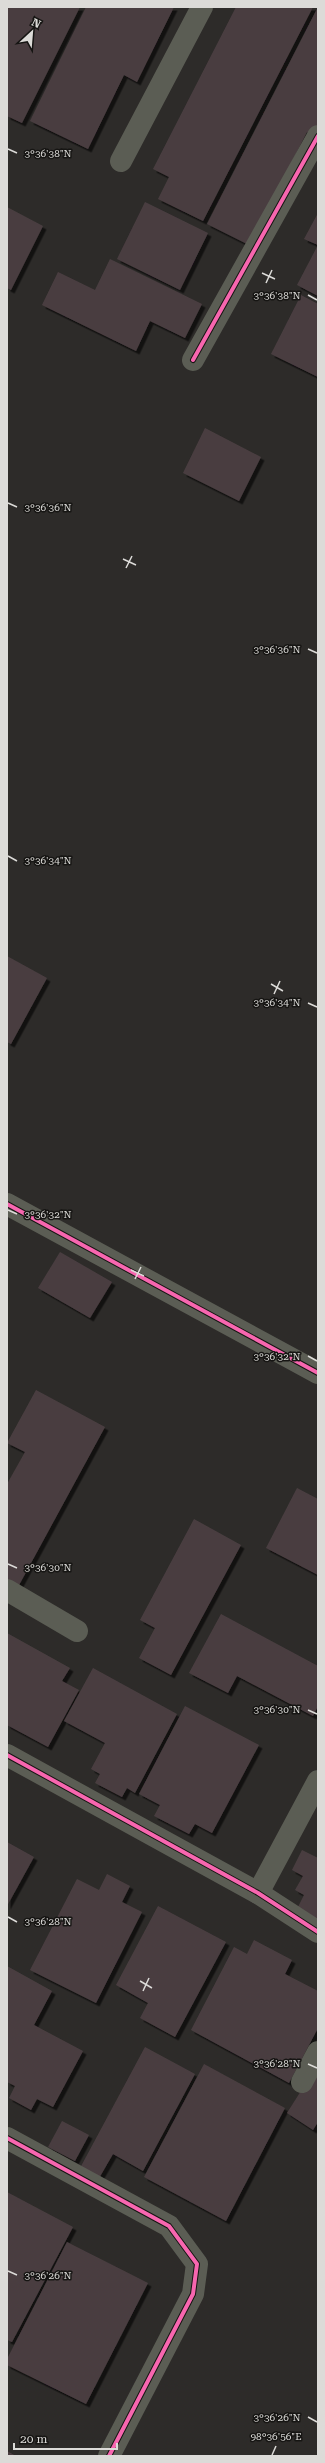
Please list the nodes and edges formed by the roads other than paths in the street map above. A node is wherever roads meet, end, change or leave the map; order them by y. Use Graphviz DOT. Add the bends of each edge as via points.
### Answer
graph roads {
  1 [pos="202,7"];
  2 [pos="318,136"];
  3 [pos="121,161"];
  4 [pos="193,360"];
  5 [pos="7,1204"];
  6 [pos="318,1373"];
  7 [pos="7,1590"];
  8 [pos="77,1631"];
  9 [pos="7,1754"];
  10 [pos="318,1781"];
  11 [pos="258,1893"];
  12 [pos="318,1932"];
  13 [pos="318,2052"];
  14 [pos="302,2082"];
  15 [pos="7,2138"];
  16 [pos="109,2456"];
  1 -- 3 [label="street"];
  2 -- 4 [label="street"];
  5 -- 6 [label="street"];
  7 -- 8 [label="street"];
  9 -- 11 [label="street"];
  10 -- 11 [label="street"];
  11 -- 12 [label="street"];
  13 -- 14 [label="street"];
  15 -- 16 [label="street" via="169,2226 197,2264 193,2294"];
}
